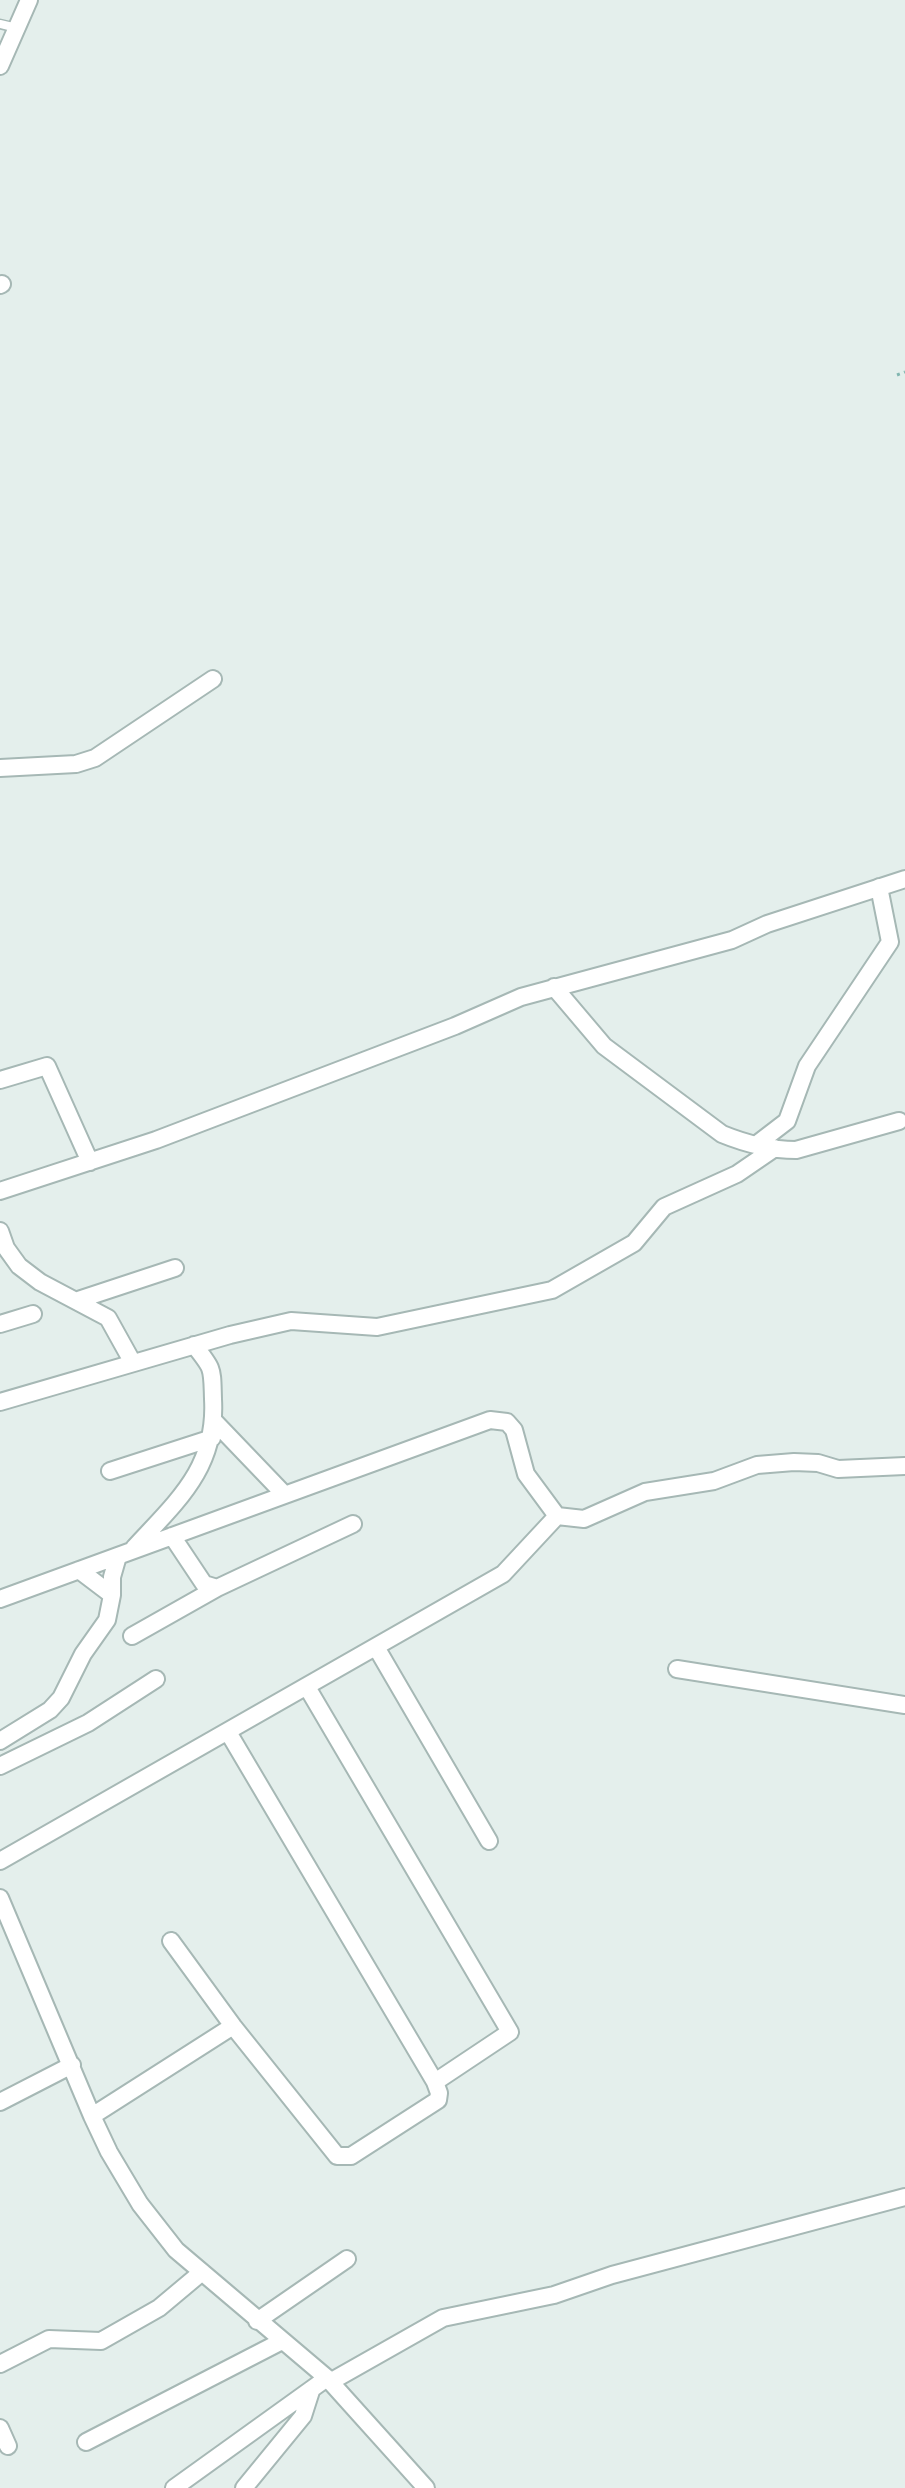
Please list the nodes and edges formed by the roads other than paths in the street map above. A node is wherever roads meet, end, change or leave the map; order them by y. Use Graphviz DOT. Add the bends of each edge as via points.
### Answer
graph roads {
  1 [pos="29,0"];
  2 [pos="8,26"];
  3 [pos="0,66"];
  4 [pos="213,679"];
  5 [pos="0,768"];
  6 [pos="905,879"];
  7 [pos="879,887"];
  8 [pos="554,987"];
  9 [pos="0,1080"];
  10 [pos="899,1121"];
  11 [pos="757,1144"];
  12 [pos="774,1148"];
  13 [pos="90,1162"];
  14 [pos="0,1191"];
  15 [pos="0,1231"];
  16 [pos="6,1260"];
  17 [pos="174,1268"];
  18 [pos="78,1300"];
  19 [pos="33,1314"];
  20 [pos="0,1324"];
  21 [pos="230,1335"];
  22 [pos="194,1345"];
  23 [pos="133,1364"];
  24 [pos="212,1367"];
  25 [pos="0,1402"];
  26 [pos="213,1430"];
  27 [pos="905,1466"];
  28 [pos="110,1471"];
  29 [pos="284,1494"];
  30 [pos="556,1516"];
  31 [pos="353,1524"];
  32 [pos="172,1536"];
  33 [pos="125,1553"];
  34 [pos="79,1570"];
  35 [pos="217,1588"];
  36 [pos="112,1595"];
  37 [pos="0,1599"];
  38 [pos="132,1636"];
  39 [pos="376,1647"];
  40 [pos="677,1669"];
  41 [pos="156,1679"];
  42 [pos="307,1687"];
  43 [pos="905,1705"];
  44 [pos="228,1732"];
  45 [pos="0,1741"];
  46 [pos="0,1766"];
  47 [pos="489,1841"];
  48 [pos="0,1862"];
  49 [pos="0,1898"];
  50 [pos="171,1941"];
  51 [pos="233,2026"];
  52 [pos="72,2065"];
  53 [pos="435,2082"];
  54 [pos="0,2102"];
  55 [pos="92,2116"];
  56 [pos="905,2197"];
  57 [pos="347,2259"];
  58 [pos="202,2272"];
  59 [pos="257,2321"];
  60 [pos="282,2341"];
  61 [pos="0,2364"];
  62 [pos="329,2380"];
  63 [pos="310,2391"];
  64 [pos="0,2428"];
  65 [pos="86,2442"];
  66 [pos="8,2446"];
  67 [pos="174,2488"];
  68 [pos="244,2488"];
  69 [pos="426,2488"];
  1 -- 2 [label="street"];
  2 -- 3 [label="street"];
  4 -- 5 [label="street" via="95,759 76,764"];
  6 -- 7 [label="street"];
  7 -- 8 [label="street" via="767,924 732,940"];
  7 -- 11 [label="street" via="890,942 807,1065 787,1121"];
  8 -- 11 [label="street" via="604,1046 722,1134"];
  8 -- 13 [label="street"];
  9 -- 13 [label="street" via="47,1066"];
  10 -- 12 [label="street" via="796,1150"];
  11 -- 12 [label="street"];
  12 -- 21 [label="street" via="737,1174 664,1207 634,1243 552,1290 377,1327 291,1321"];
  13 -- 14 [label="street"];
  15 -- 16 [label="street"];
  16 -- 18 [label="street"];
  17 -- 18 [label="street"];
  18 -- 23 [label="street" via="108,1318"];
  19 -- 20 [label="street"];
  21 -- 22 [label="street"];
  21 -- 24 [label="street"];
  22 -- 23 [label="street"];
  22 -- 24 [label="street"];
  23 -- 25 [label="street"];
  24 -- 26 [label="street"];
  26 -- 28 [label="street"];
  26 -- 29 [label="street"];
  26 -- 33 [label="street" via="200,1469 182,1495"];
  27 -- 30 [label="street" via="838,1469 818,1463 757,1465 714,1481 645,1491 584,1519"];
  29 -- 30 [label="street" via="490,1420 500,1420 514,1430 526,1474"];
  29 -- 32 [label="street"];
  30 -- 39 [label="street" via="504,1574"];
  31 -- 35 [label="street"];
  32 -- 33 [label="street"];
  32 -- 35 [label="street" via="204,1584"];
  33 -- 34 [label="street"];
  33 -- 36 [label="street" via="112,1577"];
  34 -- 36 [label="street"];
  34 -- 37 [label="street"];
  35 -- 38 [label="street"];
  36 -- 45 [label="street" via="107,1620 82,1654 61,1698 50,1710"];
  39 -- 42 [label="street"];
  39 -- 47 [label="street"];
  40 -- 43 [label="street"];
  41 -- 46 [label="street" via="88,1723"];
  42 -- 44 [label="street"];
  42 -- 53 [label="street" via="510,2032"];
  44 -- 48 [label="street"];
  44 -- 53 [label="street"];
  49 -- 52 [label="street"];
  50 -- 51 [label="street"];
  51 -- 53 [label="street" via="342,2158 438,2100"];
  51 -- 55 [label="street"];
  52 -- 54 [label="street"];
  52 -- 55 [label="street"];
  55 -- 58 [label="street" via="140,2204 176,2250"];
  56 -- 62 [label="street" via="612,2275 554,2295 443,2318"];
  57 -- 59 [label="street"];
  58 -- 59 [label="street"];
  58 -- 61 [label="street" via="159,2308 101,2341 49,2339"];
  59 -- 60 [label="street"];
  60 -- 62 [label="street"];
  60 -- 65 [label="street"];
  62 -- 63 [label="street"];
  62 -- 69 [label="street"];
  63 -- 67 [label="street"];
  63 -- 68 [label="street" via="303,2416"];
  64 -- 66 [label="street"];
}
